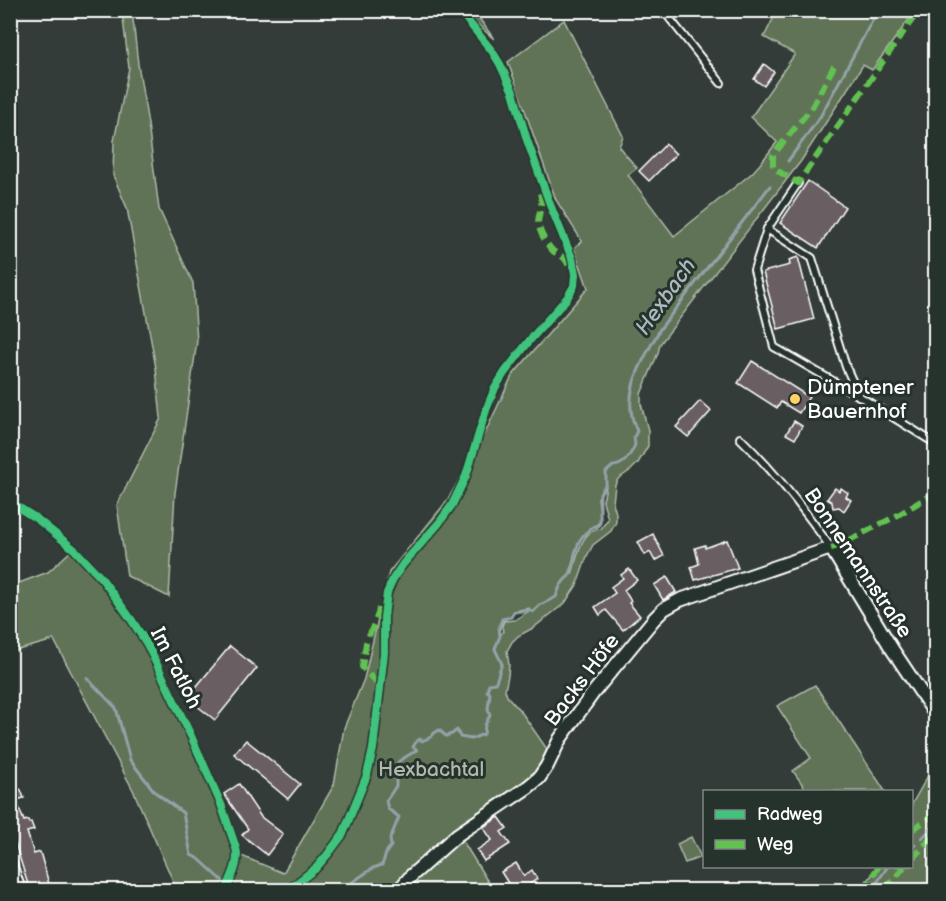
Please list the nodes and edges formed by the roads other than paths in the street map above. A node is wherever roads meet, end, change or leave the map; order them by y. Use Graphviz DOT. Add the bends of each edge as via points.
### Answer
graph roads {
  1 [pos="663,10"];
  2 [pos="721,83"];
  3 [pos="798,183"];
  4 [pos="767,229"];
  5 [pos="859,396"];
  6 [pos="740,438"];
  7 [pos="936,444"];
  8 [pos="10,502"];
  9 [pos="831,548"];
  10 [pos="936,715"];
  11 [pos="10,864"];
  12 [pos="19,891"];
  13 [pos="226,891"];
  14 [pos="399,891"];
  1 -- 2 [label="lane"];
  3 -- 4 [label="lane"];
  4 -- 5 [label="lane" via="812,258"];
  4 -- 5 [label="lane" via="754,270 774,347"];
  5 -- 7 [label="lane"];
  6 -- 9 [label="lane, Bonnemannstraße" via="759,456"];
  8 -- 13 [label="lane, Im Fatloh" via="75,550 102,579 147,644 221,804 238,854"];
  9 -- 10 [label="street, Bonnemannstraße"];
  9 -- 14 [label="street, Backs Höfe" via="664,609 593,693 538,778 457,835"];
  11 -- 12 [label="street"];
}
